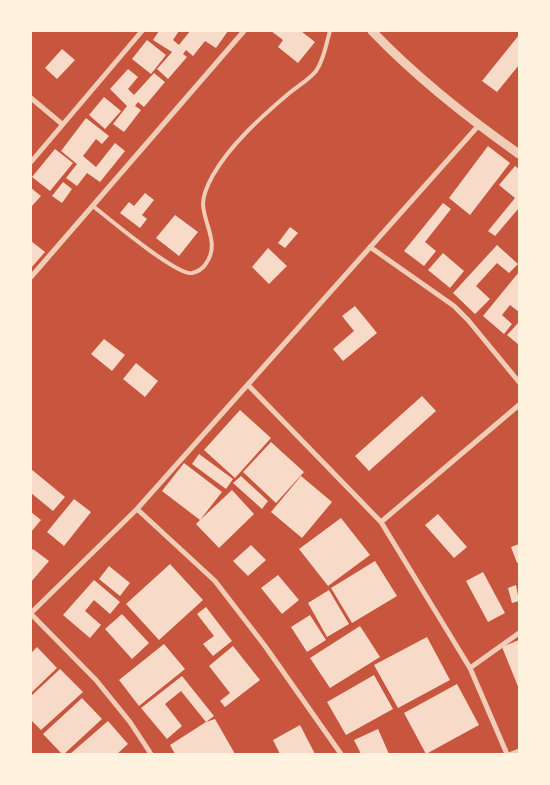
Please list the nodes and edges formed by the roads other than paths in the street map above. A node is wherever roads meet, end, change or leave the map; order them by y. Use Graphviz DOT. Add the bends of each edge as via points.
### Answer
graph roads {
  1 [pos="142,31"];
  2 [pos="244,31"];
  3 [pos="330,31"];
  4 [pos="372,31"];
  5 [pos="31,98"];
  6 [pos="62,124"];
  7 [pos="478,125"];
  8 [pos="519,154"];
  9 [pos="31,162"];
  10 [pos="93,206"];
  11 [pos="370,247"];
  12 [pos="31,277"];
  13 [pos="519,382"];
  14 [pos="248,385"];
  15 [pos="519,405"];
  16 [pos="136,510"];
  17 [pos="381,522"];
  18 [pos="31,613"];
  19 [pos="519,633"];
  20 [pos="470,668"];
  21 [pos="519,751"];
  22 [pos="151,754"];
  23 [pos="341,754"];
  24 [pos="509,754"];
  1 -- 6 [label="street"];
  2 -- 10 [label="street"];
  3 -- 10 [label="lane" via="316,71 260,120 226,155 212,176 203,206 212,252 202,268 194,273 182,272"];
  4 -- 7 [label="street" via="404,64"];
  5 -- 6 [label="street"];
  6 -- 9 [label="street"];
  7 -- 8 [label="street"];
  7 -- 11 [label="street"];
  10 -- 12 [label="street"];
  11 -- 13 [label="street" via="454,306"];
  11 -- 14 [label="street"];
  14 -- 16 [label="street"];
  14 -- 17 [label="street"];
  15 -- 17 [label="street"];
  16 -- 18 [label="street"];
  16 -- 23 [label="street" via="215,581"];
  17 -- 20 [label="street"];
  18 -- 22 [label="street" via="96,680"];
  19 -- 20 [label="street"];
  20 -- 24 [label="street"];
  21 -- 24 [label="street"];
}
